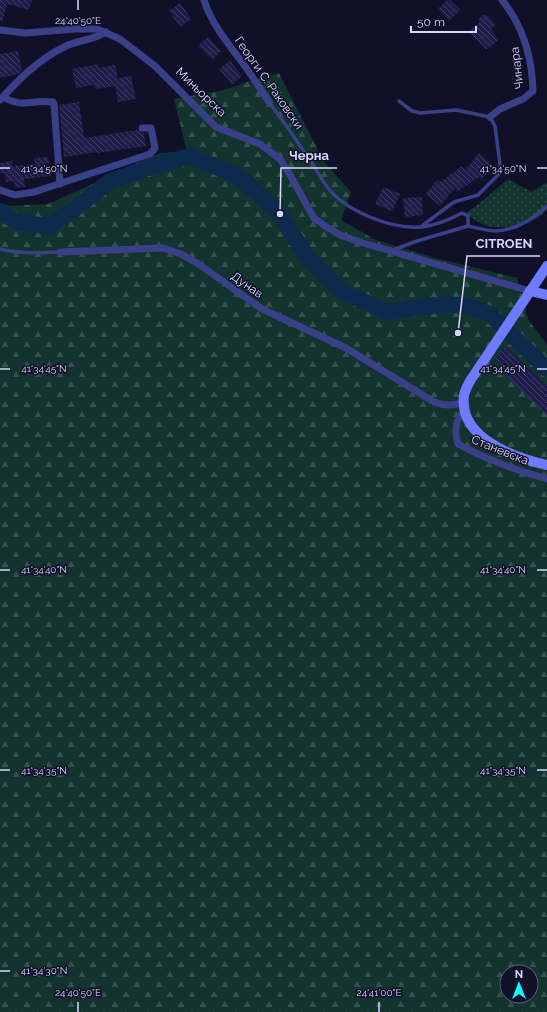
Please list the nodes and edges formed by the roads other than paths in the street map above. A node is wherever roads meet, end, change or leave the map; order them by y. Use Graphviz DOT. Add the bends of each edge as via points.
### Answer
graph roads {
  1 [pos="204,0"];
  2 [pos="502,0"];
  3 [pos="0,30"];
  4 [pos="106,32"];
  5 [pos="1,97"];
  6 [pos="399,101"];
  7 [pos="269,102"];
  8 [pos="490,117"];
  9 [pos="142,128"];
  10 [pos="60,184"];
  11 [pos="0,190"];
  12 [pos="547,206"];
  13 [pos="468,226"];
  14 [pos="421,227"];
  15 [pos="0,249"];
  16 [pos="390,251"];
  17 [pos="61,252"];
  18 [pos="547,266"];
  19 [pos="530,291"];
  20 [pos="547,295"];
  21 [pos="464,406"];
  22 [pos="547,465"];
  23 [pos="547,479"];
  1 -- 7 [label="street, Георги С. Раковски" via="218,29"];
  2 -- 8 [label="street, Чинара" via="523,33 533,91"];
  3 -- 4 [label="street, Миньорска" via="25,33 87,28"];
  4 -- 5 [label="street" via="98,37 65,46 22,76"];
  4 -- 16 [label="street, Миньорска" via="120,39 155,66 216,127 260,144 280,160 314,218 340,235"];
  5 -- 10 [label="street" via="19,103 53,102"];
  6 -- 8 [label="lane" via="412,111 420,113 456,110"];
  7 -- 14 [label="lane, Георги С. Раковски" via="329,188 342,202 384,222"];
  8 -- 14 [label="lane" via="495,126 501,172 478,195 454,202"];
  9 -- 10 [label="street" via="151,128 155,148 150,154"];
  10 -- 11 [label="street" via="15,195"];
  12 -- 13 [label="lane" via="523,224 508,228 496,231"];
  13 -- 14 [label="lane, Георги С. Раковски" via="468,216 462,214"];
  13 -- 16 [label="lane"];
  15 -- 17 [label="lane, Дунав" via="11,252"];
  16 -- 19 [label="street, Миньорска"];
  17 -- 21 [label="street, Дунав" via="163,248 181,254 262,310 346,348 434,402 441,405"];
  18 -- 19 [label="main road"];
  19 -- 20 [label="main road"];
  19 -- 21 [label="main road" via="470,381 464,395"];
  21 -- 22 [label="main road" via="468,419 483,438 521,458"];
  21 -- 23 [label="street, Станевска" via="455,433 458,444 470,451"];
}
